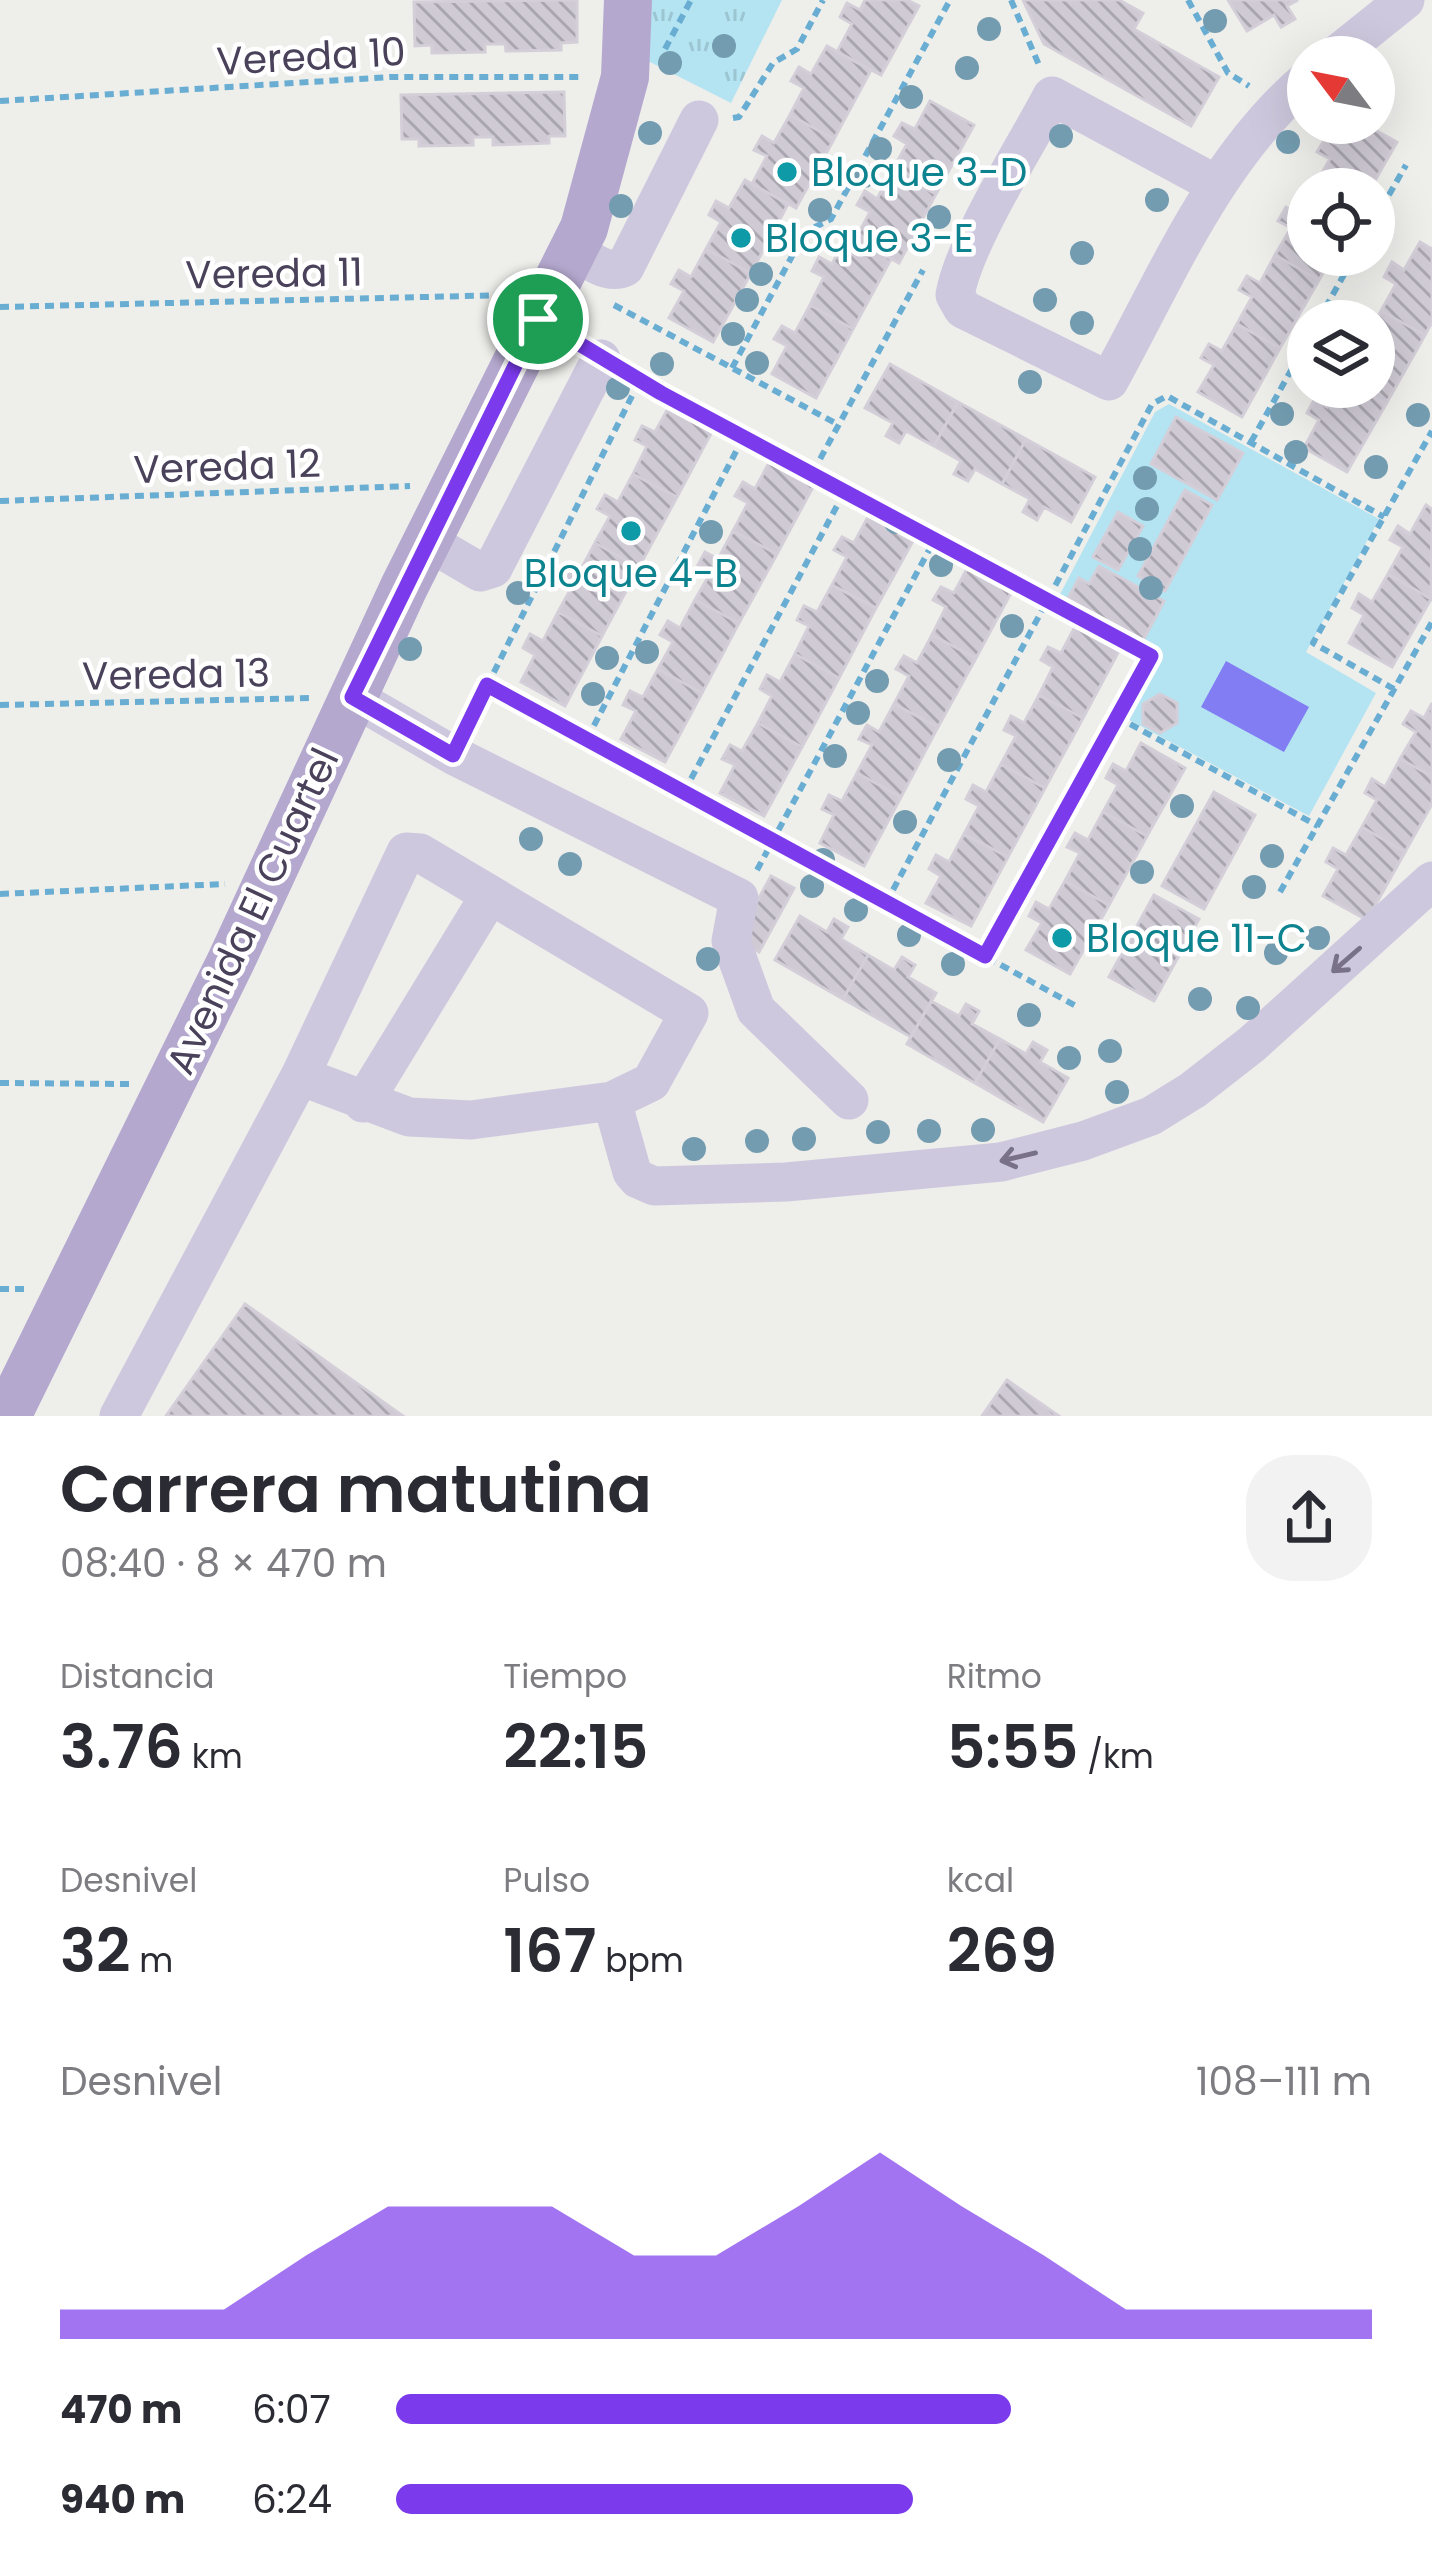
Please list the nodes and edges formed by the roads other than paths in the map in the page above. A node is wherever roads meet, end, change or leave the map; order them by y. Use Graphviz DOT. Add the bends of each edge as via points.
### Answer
graph roads {
  1 [pos="628,0"];
  2 [pos="1405,0"];
  3 [pos="1360,36"];
  4 [pos="1287,97"];
  5 [pos="699,120"];
  6 [pos="1217,185"];
  7 [pos="560,272"];
  8 [pos="601,359"];
  9 [pos="427,541"];
  10 [pos="352,697"];
  11 [pos="1432,881"];
  12 [pos="490,895"];
  13 [pos="300,1076"];
  14 [pos="849,1100"];
  15 [pos="612,1101"];
  16 [pos="363,1103"];
  17 [pos="7,1416"];
  18 [pos="119,1416"];
  1 -- 7 [label="main road, Avenida El Cuartel" via="625,77 584,228"];
  2 -- 3 [label="lane"];
  4 -- 6 [label="lane"];
  5 -- 7 [label="lane" via="625,267 589,260"];
  6 -- 6 [label="lane" via="1052,96 955,296 963,309 1109,381"];
  7 -- 9 [label="main road, Avenida El Cuartel"];
  8 -- 9 [label="lane" via="493,568 480,572"];
  9 -- 10 [label="main road, Avenida El Cuartel"];
  10 -- 14 [label="lane" via="739,898 731,941 756,1010"];
  10 -- 17 [label="main road, Avenida El Cuartel"];
  11 -- 15 [label="lane, one-way" via="1193,1090 1083,1141 1000,1162 654,1186 632,1172"];
  12 -- 13 [label="lane" via="406,852"];
  12 -- 15 [label="lane" via="688,1013 652,1082"];
  12 -- 16 [label="lane"];
  13 -- 16 [label="lane"];
  13 -- 18 [label="lane"];
  15 -- 16 [label="lane" via="471,1120 409,1118"];
}
